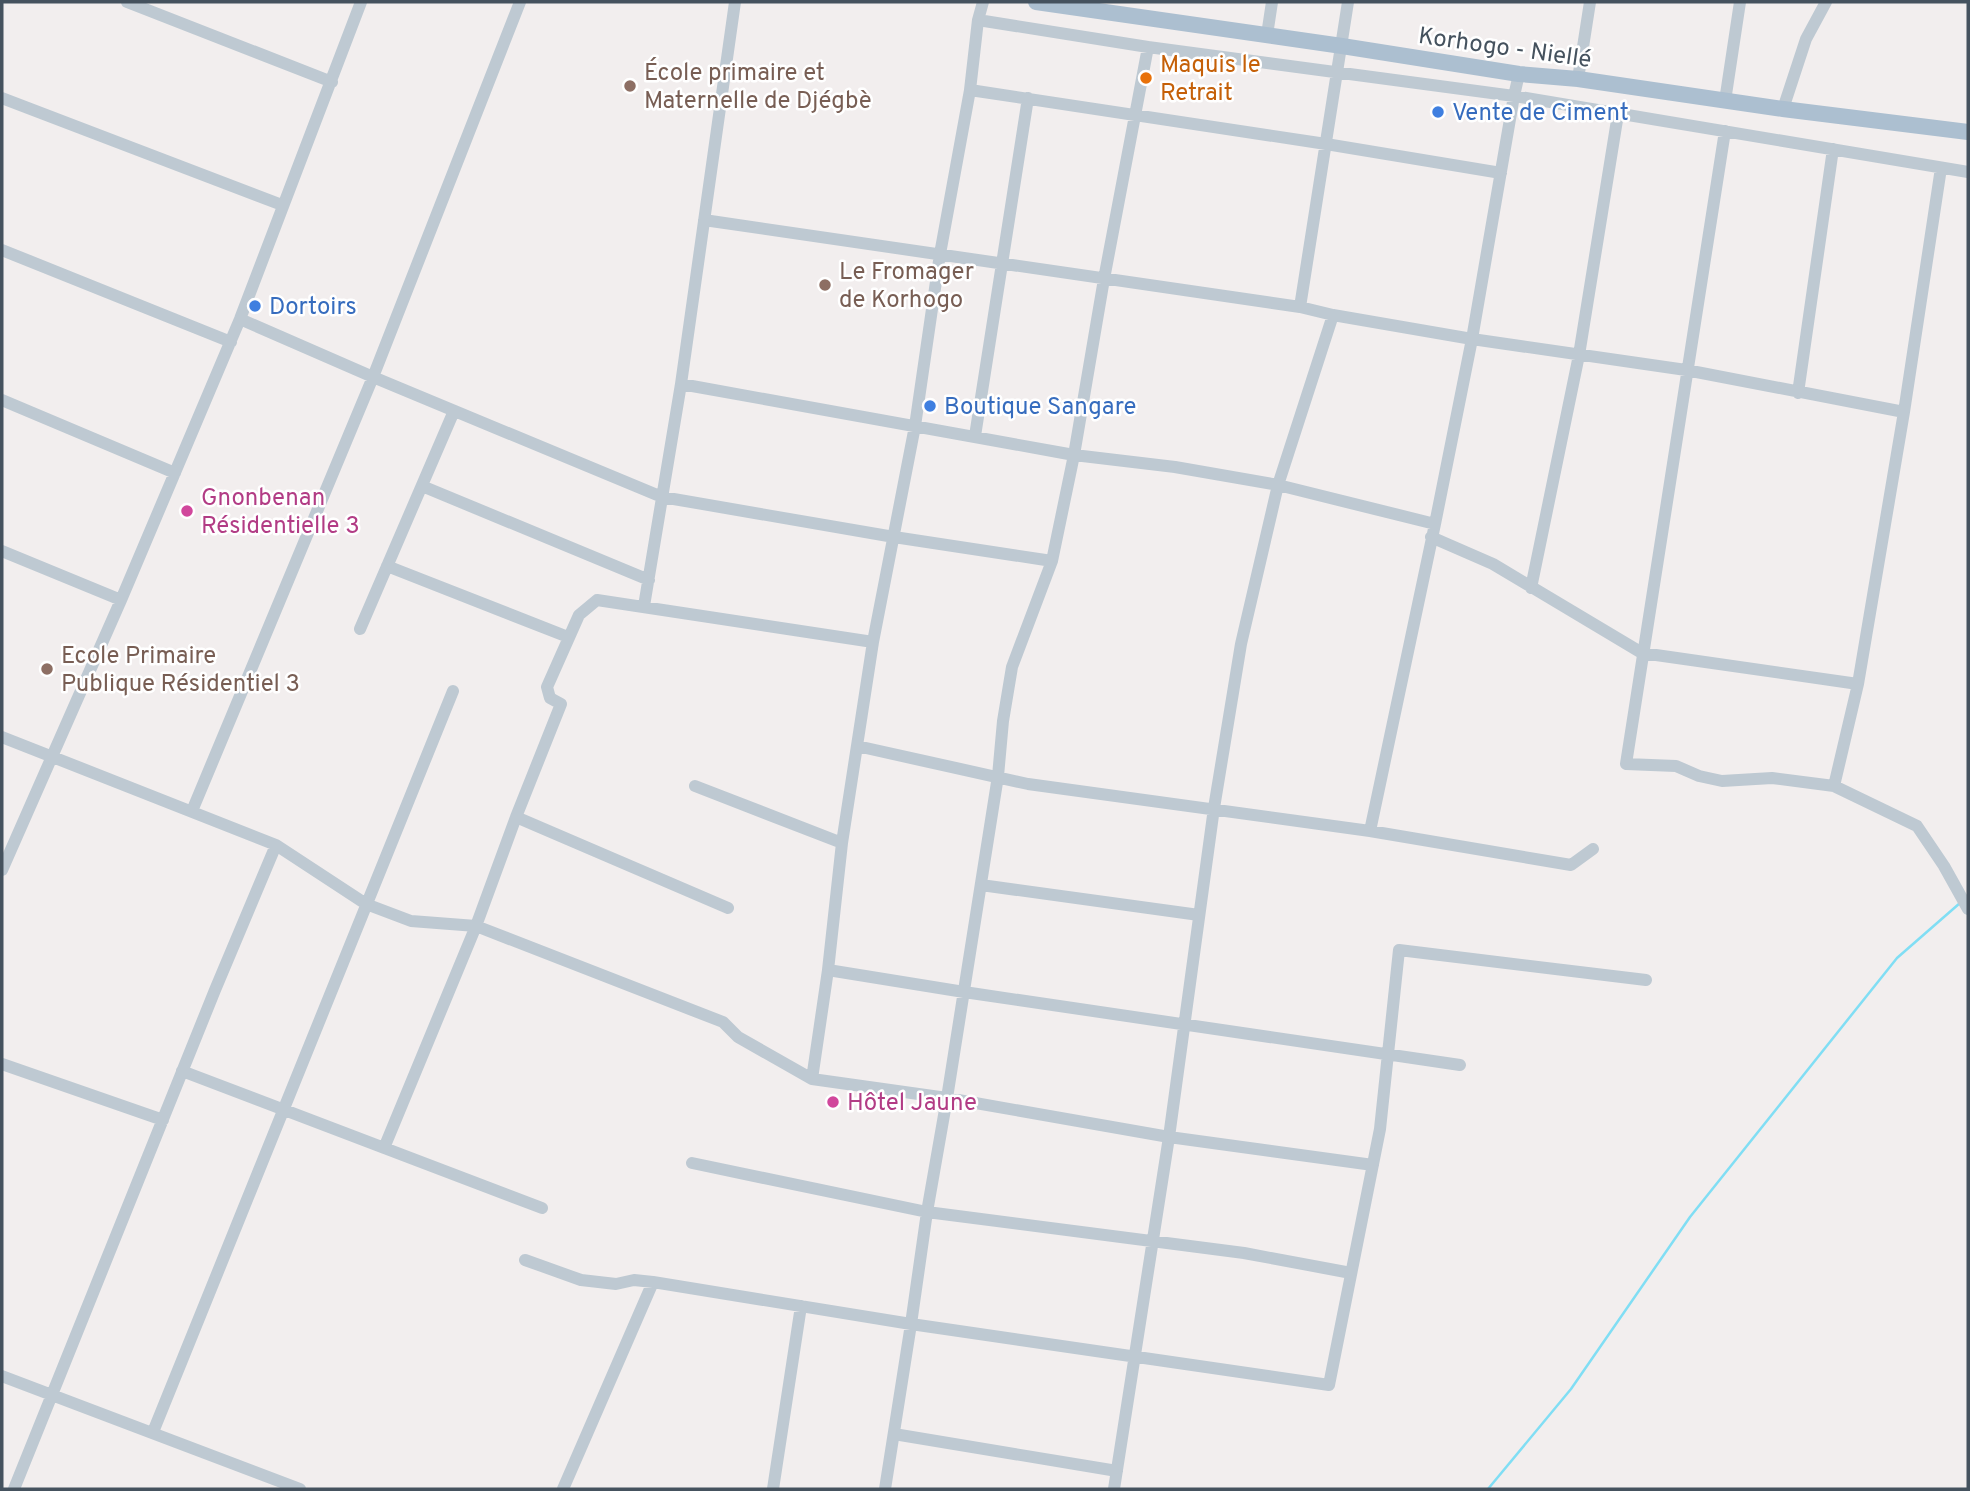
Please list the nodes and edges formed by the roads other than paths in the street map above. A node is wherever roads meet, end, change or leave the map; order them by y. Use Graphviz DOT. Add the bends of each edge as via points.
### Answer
graph roads {
  1 [pos="127,2"];
  2 [pos="361,2"];
  3 [pos="520,2"];
  4 [pos="735,2"];
  5 [pos="983,2"];
  6 [pos="1036,2"];
  7 [pos="1272,2"];
  8 [pos="1349,2"];
  9 [pos="1590,2"];
  10 [pos="1740,2"];
  11 [pos="1826,2"];
  12 [pos="978,20"];
  13 [pos="1266,35"];
  14 [pos="1342,46"];
  15 [pos="1148,47"];
  16 [pos="1337,72"];
  17 [pos="1520,74"];
  18 [pos="1578,79"];
  19 [pos="332,82"];
  20 [pos="970,90"];
  21 [pos="1514,96"];
  22 [pos="2,97"];
  23 [pos="1028,98"];
  24 [pos="1725,101"];
  25 [pos="1783,109"];
  26 [pos="1135,114"];
  27 [pos="1618,114"];
  28 [pos="1724,131"];
  29 [pos="1968,132"];
  30 [pos="1326,144"];
  31 [pos="1833,149"];
  32 [pos="1941,168"];
  33 [pos="1968,172"];
  34 [pos="1501,173"];
  35 [pos="282,205"];
  36 [pos="704,220"];
  37 [pos="2,250"];
  38 [pos="940,254"];
  39 [pos="1002,263"];
  40 [pos="1104,279"];
  41 [pos="1300,307"];
  42 [pos="1333,315"];
  43 [pos="240,319"];
  44 [pos="1472,339"];
  45 [pos="231,342"];
  46 [pos="1579,355"];
  47 [pos="1686,370"];
  48 [pos="373,377"];
  49 [pos="681,384"];
  50 [pos="1798,393"];
  51 [pos="2,400"];
  52 [pos="454,411"];
  53 [pos="1904,412"];
  54 [pos="915,426"];
  55 [pos="975,436"];
  56 [pos="1074,455"];
  57 [pos="175,473"];
  58 [pos="1278,485"];
  59 [pos="422,486"];
  60 [pos="662,497"];
  61 [pos="1435,524"];
  62 [pos="894,537"];
  63 [pos="1431,537"];
  64 [pos="2,551"];
  65 [pos="1052,561"];
  66 [pos="387,566"];
  67 [pos="649,580"];
  68 [pos="1531,588"];
  69 [pos="121,600"];
  70 [pos="644,606"];
  71 [pos="360,629"];
  72 [pos="568,638"];
  73 [pos="873,642"];
  74 [pos="1642,653"];
  75 [pos="1858,684"];
  76 [pos="453,691"];
  77 [pos="2,737"];
  78 [pos="857,746"];
  79 [pos="52,756"];
  80 [pos="998,776"];
  81 [pos="695,786"];
  82 [pos="1834,786"];
  83 [pos="1214,808"];
  84 [pos="192,811"];
  85 [pos="516,817"];
  86 [pos="1370,831"];
  87 [pos="842,842"];
  88 [pos="276,845"];
  89 [pos="1593,849"];
  90 [pos="2,870"];
  91 [pos="981,885"];
  92 [pos="366,904"];
  93 [pos="728,908"];
  94 [pos="1968,909"];
  95 [pos="1199,915"];
  96 [pos="475,926"];
  97 [pos="828,970"];
  98 [pos="1646,980"];
  99 [pos="964,992"];
  100 [pos="1184,1025"];
  101 [pos="1389,1055"];
  102 [pos="2,1064"];
  103 [pos="1460,1065"];
  104 [pos="183,1071"];
  105 [pos="812,1079"];
  106 [pos="947,1098"];
  107 [pos="285,1109"];
  108 [pos="163,1120"];
  109 [pos="1169,1137"];
  110 [pos="384,1148"];
  111 [pos="692,1163"];
  112 [pos="1373,1165"];
  113 [pos="542,1208"];
  114 [pos="927,1212"];
  115 [pos="1154,1241"];
  116 [pos="525,1260"];
  117 [pos="1351,1273"];
  118 [pos="653,1282"];
  119 [pos="801,1306"];
  120 [pos="911,1324"];
  121 [pos="1136,1356"];
  122 [pos="2,1376"];
  123 [pos="52,1396"];
  124 [pos="153,1432"];
  125 [pos="894,1434"];
  126 [pos="1117,1471"];
  127 [pos="14,1489"];
  128 [pos="300,1489"];
  129 [pos="564,1489"];
  130 [pos="773,1489"];
  131 [pos="885,1489"];
  132 [pos="1114,1489"];
  1 -- 19 [label="street"];
  2 -- 19 [label="street"];
  3 -- 48 [label="street"];
  4 -- 36 [label="street"];
  5 -- 12 [label="street"];
  6 -- 13 [label="main road, Korhogo - Niellé"];
  7 -- 13 [label="street"];
  8 -- 14 [label="street"];
  9 -- 18 [label="street"];
  10 -- 24 [label="street"];
  11 -- 25 [label="street" via="1806,39"];
  12 -- 15 [label="street"];
  12 -- 20 [label="street"];
  13 -- 14 [label="main road, Korhogo - Niellé"];
  14 -- 16 [label="street"];
  14 -- 17 [label="main road, Korhogo - Niellé"];
  15 -- 16 [label="street"];
  15 -- 26 [label="street"];
  16 -- 21 [label="street"];
  16 -- 30 [label="street"];
  17 -- 18 [label="main road, Korhogo - Niellé"];
  17 -- 21 [label="street"];
  18 -- 24 [label="main road, Korhogo - Niellé"];
  19 -- 35 [label="street"];
  20 -- 23 [label="street"];
  20 -- 38 [label="street"];
  21 -- 27 [label="street"];
  21 -- 34 [label="street"];
  22 -- 35 [label="street"];
  23 -- 26 [label="street"];
  23 -- 39 [label="street"];
  24 -- 25 [label="main road, Korhogo - Niellé"];
  25 -- 29 [label="main road, Korhogo - Niellé"];
  26 -- 30 [label="street"];
  26 -- 40 [label="street"];
  27 -- 28 [label="street"];
  27 -- 46 [label="street"];
  28 -- 31 [label="street"];
  28 -- 47 [label="street"];
  30 -- 34 [label="street"];
  30 -- 41 [label="street"];
  31 -- 32 [label="street"];
  31 -- 50 [label="street"];
  32 -- 33 [label="street"];
  32 -- 53 [label="street"];
  34 -- 44 [label="street"];
  35 -- 43 [label="street"];
  36 -- 38 [label="street"];
  36 -- 49 [label="street"];
  37 -- 45 [label="street"];
  38 -- 39 [label="street"];
  38 -- 54 [label="street"];
  39 -- 40 [label="street"];
  39 -- 55 [label="street"];
  40 -- 41 [label="street"];
  40 -- 56 [label="street"];
  41 -- 42 [label="street"];
  42 -- 44 [label="street"];
  42 -- 58 [label="street"];
  43 -- 45 [label="street"];
  43 -- 48 [label="street"];
  44 -- 46 [label="street"];
  44 -- 61 [label="street"];
  45 -- 57 [label="street"];
  46 -- 47 [label="street"];
  46 -- 68 [label="street"];
  47 -- 50 [label="street"];
  47 -- 74 [label="street"];
  48 -- 52 [label="street"];
  48 -- 84 [label="street"];
  49 -- 54 [label="street"];
  49 -- 60 [label="street"];
  50 -- 53 [label="street"];
  51 -- 57 [label="street"];
  52 -- 59 [label="street"];
  52 -- 60 [label="street"];
  53 -- 75 [label="street"];
  54 -- 55 [label="street"];
  54 -- 62 [label="street"];
  55 -- 56 [label="street"];
  56 -- 58 [label="street"];
  56 -- 65 [label="street"];
  57 -- 69 [label="street"];
  58 -- 61 [label="street"];
  58 -- 83 [label="street" via="1241,644"];
  59 -- 66 [label="street"];
  59 -- 67 [label="street"];
  60 -- 62 [label="street"];
  60 -- 67 [label="street"];
  61 -- 63 [label="street"];
  62 -- 65 [label="street"];
  62 -- 73 [label="street"];
  63 -- 68 [label="street" via="1493,564"];
  63 -- 86 [label="street"];
  64 -- 69 [label="street"];
  65 -- 80 [label="street" via="1012,667"];
  66 -- 71 [label="street"];
  66 -- 72 [label="street"];
  67 -- 70 [label="street"];
  68 -- 74 [label="street"];
  69 -- 79 [label="street"];
  70 -- 72 [label="street" via="597,600 579,615"];
  70 -- 73 [label="street"];
  72 -- 85 [label="street" via="547,687 550,698 561,704"];
  73 -- 78 [label="street"];
  74 -- 75 [label="street"];
  74 -- 82 [label="street" via="1626,764 1675,765 1723,781 1772,778"];
  75 -- 82 [label="street"];
  76 -- 92 [label="street"];
  77 -- 79 [label="street"];
  78 -- 80 [label="street"];
  78 -- 87 [label="street"];
  79 -- 84 [label="street"];
  79 -- 90 [label="street"];
  80 -- 83 [label="street" via="1028,784"];
  80 -- 91 [label="street"];
  81 -- 87 [label="street"];
  82 -- 94 [label="street" via="1917,826"];
  83 -- 86 [label="street"];
  83 -- 95 [label="street"];
  84 -- 88 [label="street"];
  85 -- 93 [label="street"];
  85 -- 96 [label="street"];
  86 -- 89 [label="street" via="1571,865"];
  87 -- 97 [label="street"];
  88 -- 92 [label="street"];
  88 -- 104 [label="street"];
  91 -- 95 [label="street"];
  91 -- 99 [label="street"];
  92 -- 96 [label="street" via="411,921"];
  92 -- 107 [label="street"];
  95 -- 100 [label="street"];
  96 -- 105 [label="street" via="723,1022 738,1037"];
  96 -- 110 [label="street"];
  97 -- 99 [label="street"];
  97 -- 105 [label="street"];
  98 -- 101 [label="street" via="1399,950"];
  99 -- 100 [label="street"];
  99 -- 106 [label="street"];
  100 -- 101 [label="street"];
  100 -- 109 [label="street"];
  101 -- 103 [label="street"];
  101 -- 112 [label="street"];
  102 -- 108 [label="street"];
  104 -- 107 [label="street"];
  104 -- 108 [label="street"];
  105 -- 106 [label="street"];
  106 -- 109 [label="street"];
  106 -- 114 [label="street"];
  107 -- 110 [label="street"];
  107 -- 124 [label="street"];
  108 -- 123 [label="street"];
  109 -- 112 [label="street"];
  109 -- 115 [label="street"];
  110 -- 113 [label="street"];
  111 -- 114 [label="street"];
  112 -- 117 [label="street"];
  114 -- 115 [label="street"];
  114 -- 120 [label="street"];
  115 -- 117 [label="street"];
  115 -- 121 [label="street"];
  116 -- 118 [label="street" via="581,1280"];
  117 -- 121 [label="street" via="1329,1385"];
  118 -- 119 [label="street"];
  118 -- 129 [label="street"];
  119 -- 120 [label="street"];
  119 -- 130 [label="street"];
  120 -- 121 [label="street"];
  120 -- 125 [label="street"];
  121 -- 126 [label="street"];
  122 -- 123 [label="street"];
  123 -- 124 [label="street"];
  123 -- 127 [label="street"];
  124 -- 128 [label="street"];
  125 -- 126 [label="street"];
  125 -- 131 [label="street"];
  126 -- 132 [label="street"];
}
